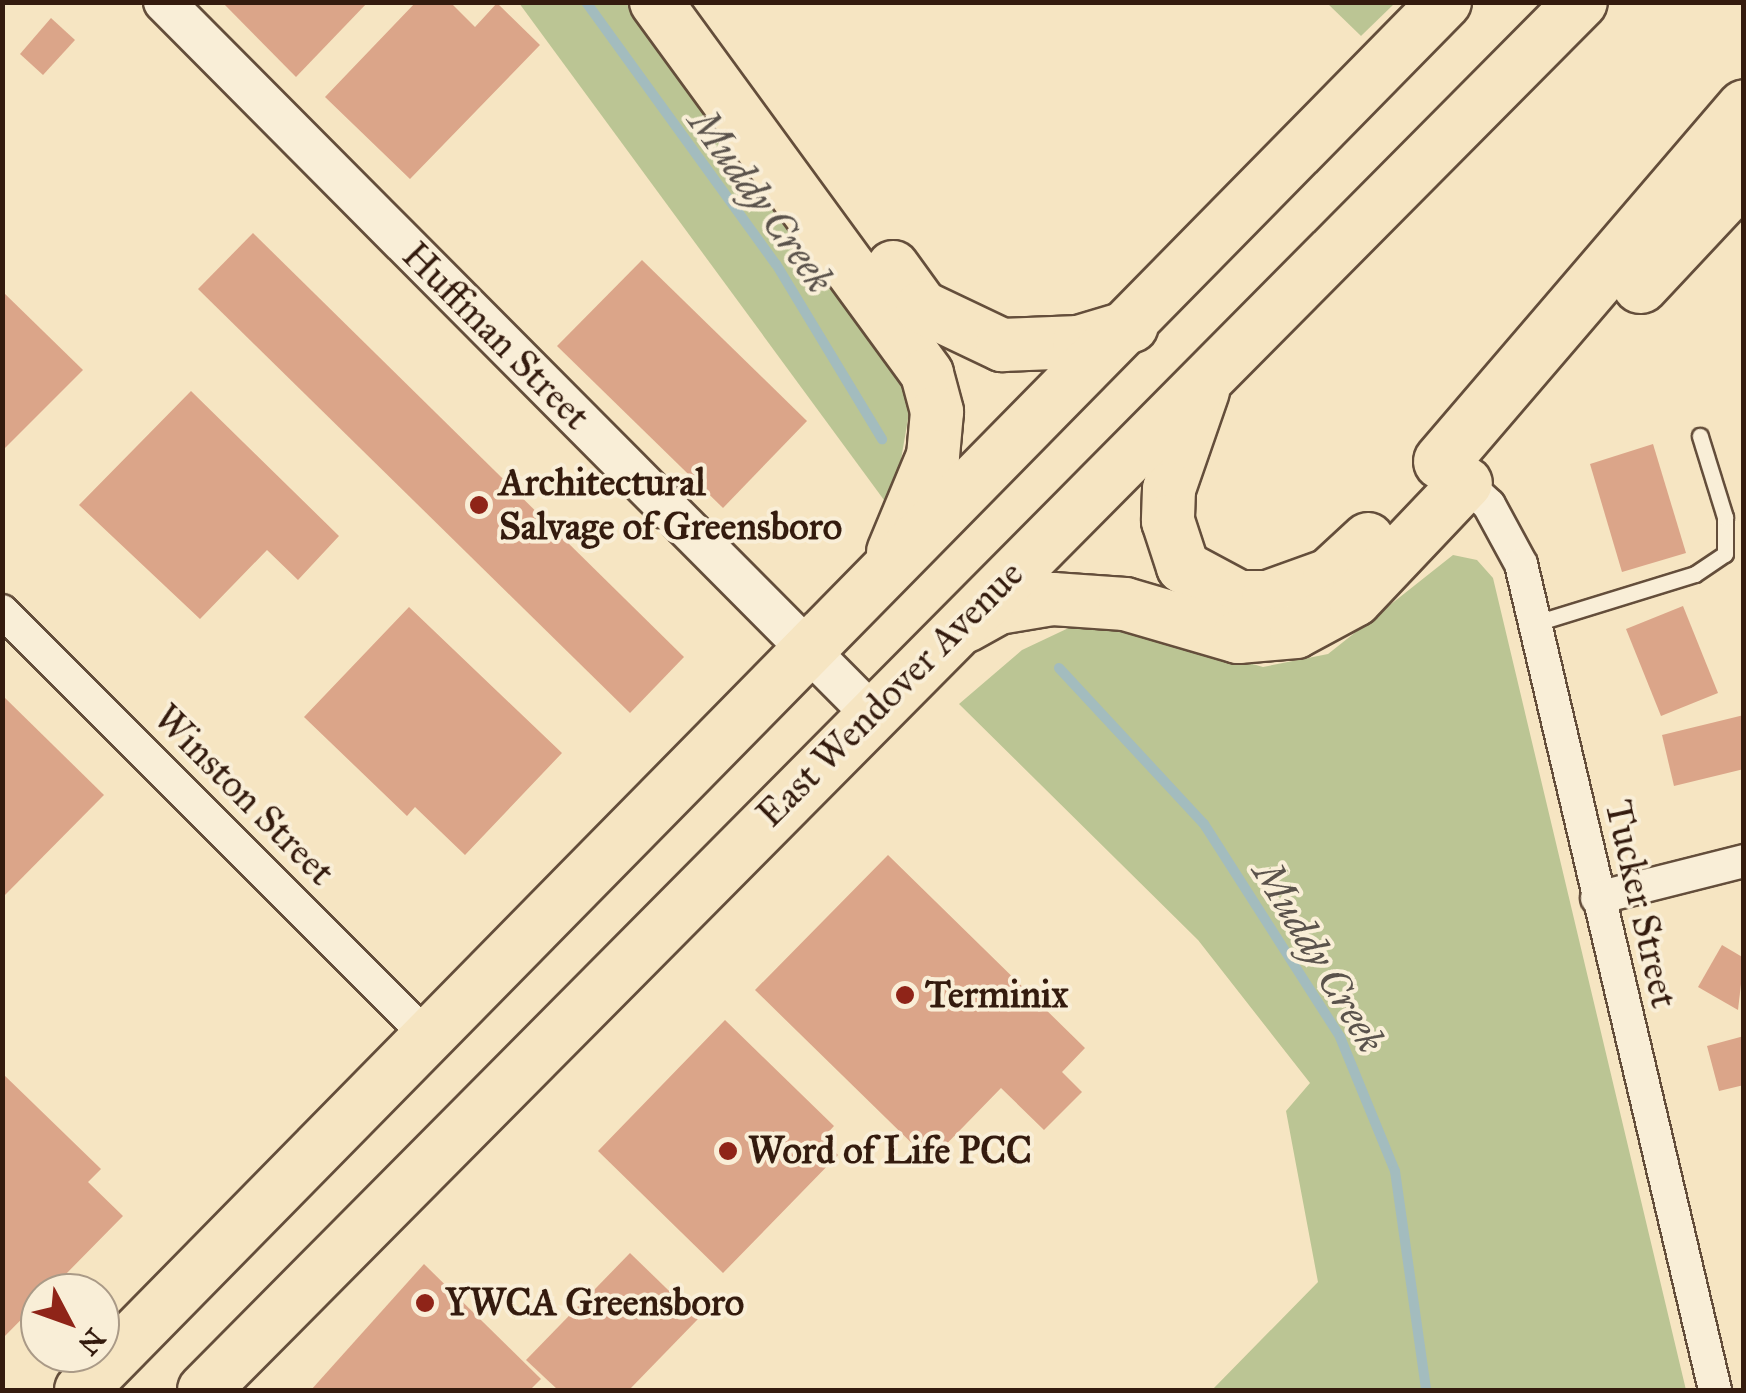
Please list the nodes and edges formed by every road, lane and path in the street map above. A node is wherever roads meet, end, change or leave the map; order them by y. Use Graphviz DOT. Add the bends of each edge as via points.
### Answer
graph roads {
  1 [pos="164,2"];
  2 [pos="656,2"];
  3 [pos="700,2"];
  4 [pos="1445,2"];
  5 [pos="1581,2"];
  6 [pos="1744,106"];
  7 [pos="1744,174"];
  8 [pos="1132,326"];
  9 [pos="1210,372"];
  10 [pos="1700,436"];
  11 [pos="1454,472"];
  12 [pos="873,591"];
  13 [pos="2,612"];
  14 [pos="1536,623"];
  15 [pos="948,636"];
  16 [pos="812,652"];
  17 [pos="870,712"];
  18 [pos="1744,861"];
  19 [pos="1597,898"];
  20 [pos="428,1037"];
  21 [pos="81,1390"];
  22 [pos="204,1390"];
  23 [pos="1714,1390"];
  1 -- 16 [label="street, Huffman Street"];
  2 -- 12 [label="highway" via="928,374 937,412 932,456"];
  3 -- 8 [label="highway" via="922,307 1002,345 1080,342"];
  4 -- 8 [label="highway"];
  5 -- 9 [label="highway, East Wendover Avenue"];
  6 -- 11 [label="highway"];
  7 -- 11 [label="highway"];
  8 -- 12 [label="highway"];
  9 -- 11 [label="highway" via="1169,489 1168,521 1183,567 1239,598 1329,575"];
  9 -- 15 [label="highway, East Wendover Avenue"];
  10 -- 14 [label="lane" via="1725,517 1725,554 1695,574"];
  11 -- 14 [label="street, Tucker Street" via="1508,533"];
  11 -- 15 [label="highway" via="1355,600 1296,632 1238,636 1124,604 1053,599 998,608"];
  12 -- 16 [label="highway"];
  13 -- 20 [label="street, Winston Street"];
  14 -- 19 [label="street, Tucker Street"];
  15 -- 17 [label="highway, East Wendover Avenue"];
  16 -- 17 [label="street, Huffman Street"];
  16 -- 20 [label="highway"];
  17 -- 22 [label="highway, East Wendover Avenue"];
  18 -- 19 [label="street"];
  19 -- 23 [label="street, Tucker Street"];
  20 -- 21 [label="highway"];
}
